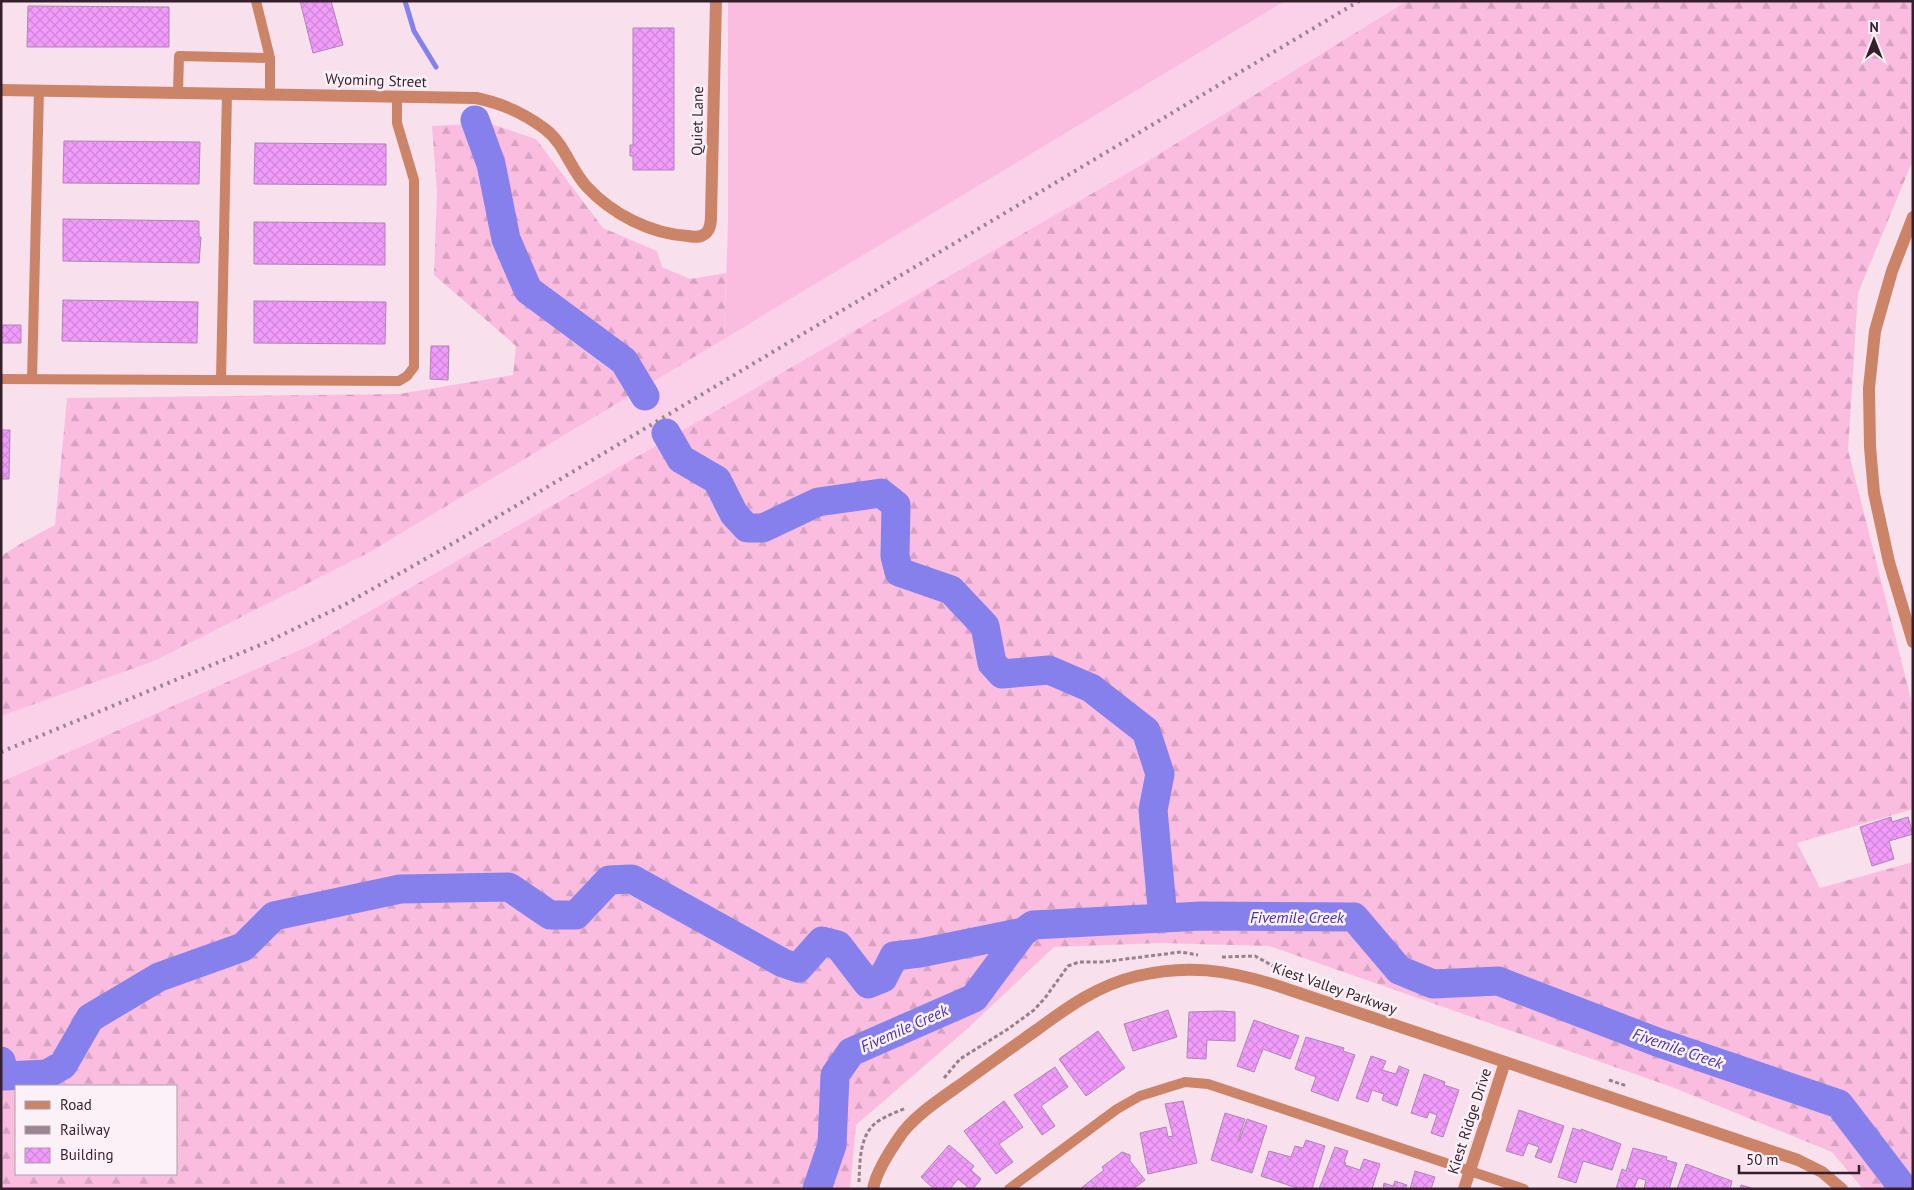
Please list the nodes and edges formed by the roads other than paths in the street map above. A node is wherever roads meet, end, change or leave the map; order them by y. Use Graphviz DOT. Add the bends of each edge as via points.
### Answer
graph roads {
  1 [pos="256,1"];
  2 [pos="716,1"];
  3 [pos="270,58"];
  4 [pos="1,90"];
  5 [pos="39,90"];
  6 [pos="178,92"];
  7 [pos="227,93"];
  8 [pos="270,93"];
  9 [pos="397,97"];
  10 [pos="1913,217"];
  11 [pos="699,237"];
  12 [pos="1,379"];
  13 [pos="32,379"];
  14 [pos="221,380"];
  15 [pos="1909,616"];
  16 [pos="1913,642"];
  17 [pos="1505,1062"];
  18 [pos="1471,1171"];
  19 [pos="873,1189"];
  20 [pos="1009,1189"];
  21 [pos="1464,1189"];
  22 [pos="1524,1189"];
  23 [pos="1842,1189"];
  1 -- 3 [label="lane"];
  2 -- 11 [label="street, Quiet Lane" via="711,215 710,226"];
  3 -- 6 [label="lane" via="179,56"];
  3 -- 8 [label="lane"];
  4 -- 5 [label="street, Wyoming Street"];
  5 -- 6 [label="street, Wyoming Street"];
  5 -- 13 [label="lane"];
  6 -- 7 [label="street, Wyoming Street"];
  7 -- 8 [label="street, Wyoming Street"];
  7 -- 14 [label="lane"];
  8 -- 9 [label="street, Wyoming Street"];
  9 -- 11 [label="street, Wyoming Street" via="476,98 508,107 536,122 557,140 574,170 603,201 648,228 672,235"];
  9 -- 14 [label="lane" via="397,123 414,180 414,367 399,381"];
  10 -- 15 [label="street" via="1892,271 1875,331 1869,388 1874,493 1889,562"];
  12 -- 13 [label="lane"];
  13 -- 14 [label="lane"];
  15 -- 16 [label="street"];
  17 -- 18 [label="street, Kiest Ridge Drive"];
  17 -- 19 [label="street, Kiest Valley Parkway" via="1239,974 1173,970 1137,976 1105,986 1075,1002 931,1107 904,1132"];
  17 -- 23 [label="street, Kiest Valley Parkway" via="1798,1160 1822,1172"];
  18 -- 20 [label="lane" via="1208,1084 1185,1082 1140,1096 1116,1109"];
  18 -- 21 [label="street, Kiest Ridge Drive"];
  18 -- 22 [label="lane"];
}
